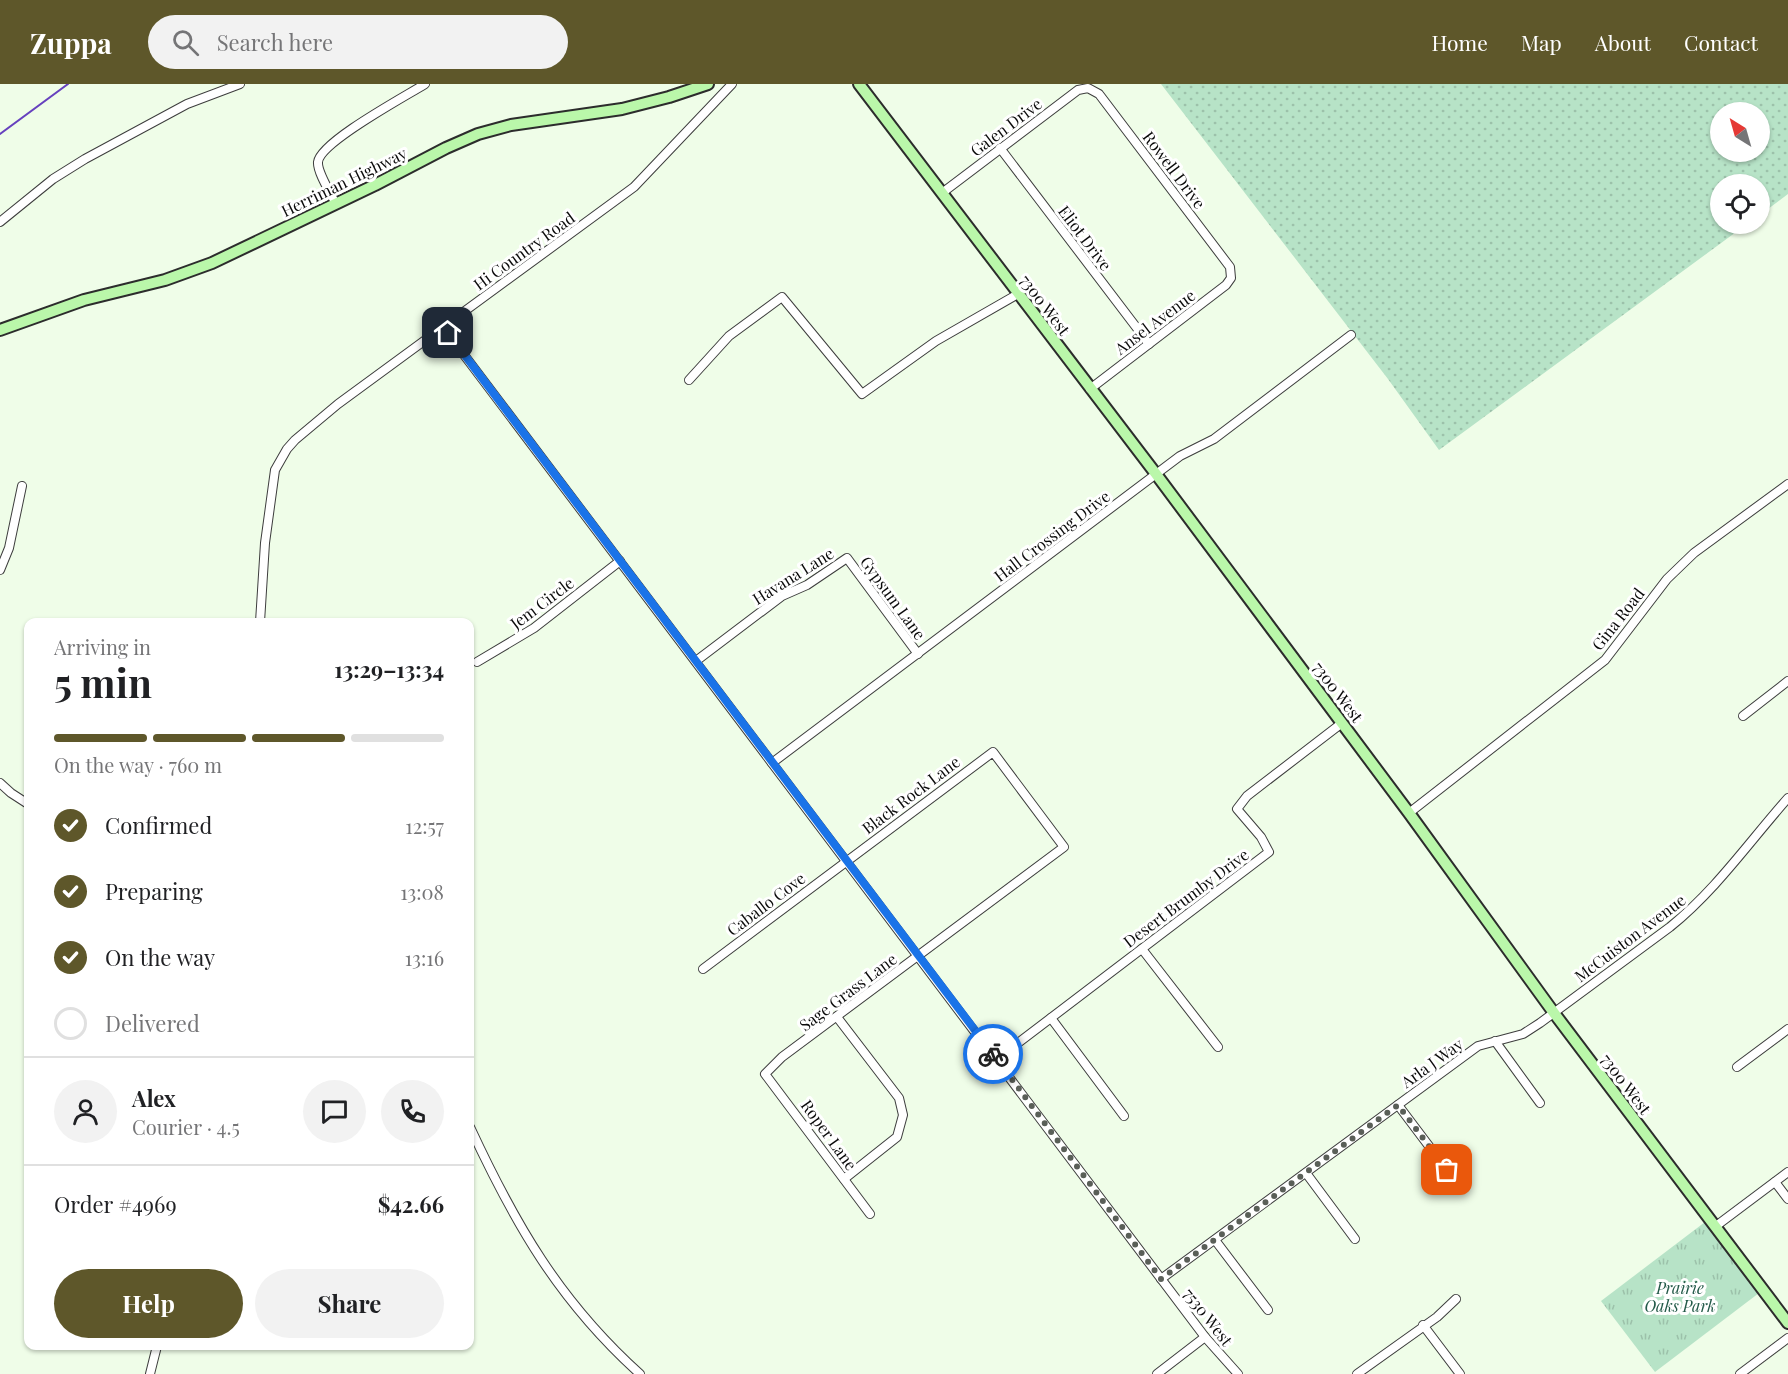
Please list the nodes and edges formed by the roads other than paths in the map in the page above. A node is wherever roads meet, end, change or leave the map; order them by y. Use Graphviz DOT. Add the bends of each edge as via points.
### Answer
graph roads {
  1 [pos="240,84"];
  2 [pos="425,84"];
  3 [pos="708,84"];
  4 [pos="732,84"];
  5 [pos="859,84"];
  6 [pos="1088,88"];
  7 [pos="1000,148"];
  8 [pos="942,193"];
  9 [pos="336,204"];
  10 [pos="0,222"];
  11 [pos="1232,274"];
  12 [pos="1018,294"];
  13 [pos="443,327"];
  14 [pos="0,330"];
  15 [pos="1351,335"];
  16 [pos="1149,344"];
  17 [pos="689,380"];
  18 [pos="1090,389"];
  19 [pos="1156,474"];
  20 [pos="1788,484"];
  21 [pos="22,486"];
  22 [pos="847,558"];
  23 [pos="620,561"];
  24 [pos="0,570"];
  25 [pos="260,618"];
  26 [pos="918,654"];
  27 [pos="696,661"];
  28 [pos="477,662"];
  29 [pos="1788,681"];
  30 [pos="1743,716"];
  31 [pos="1342,723"];
  32 [pos="772,763"];
  33 [pos="0,783"];
  34 [pos="1788,798"];
  35 [pos="24,801"];
  36 [pos="1409,813"];
  37 [pos="1064,847"];
  38 [pos="846,861"];
  39 [pos="1142,949"];
  40 [pos="919,956"];
  41 [pos="703,969"];
  42 [pos="1554,1013"];
  43 [pos="837,1017"];
  44 [pos="1051,1018"];
  45 [pos="1788,1029"];
  46 [pos="1495,1041"];
  47 [pos="1218,1047"];
  48 [pos="997,1059"];
  49 [pos="1737,1067"];
  50 [pos="765,1074"];
  51 [pos="1540,1104"];
  52 [pos="1398,1105"];
  53 [pos="1124,1116"];
  54 [pos="474,1135"];
  55 [pos="1447,1170"];
  56 [pos="1788,1172"];
  57 [pos="1306,1173"];
  58 [pos="844,1179"];
  59 [pos="1775,1182"];
  60 [pos="1788,1199"];
  61 [pos="870,1214"];
  62 [pos="1716,1226"];
  63 [pos="1354,1239"];
  64 [pos="1215,1240"];
  65 [pos="1161,1279"];
  66 [pos="1456,1299"];
  67 [pos="1268,1310"];
  68 [pos="1788,1323"];
  69 [pos="1423,1325"];
  70 [pos="1205,1337"];
  71 [pos="1788,1338"];
  72 [pos="156,1350"];
  73 [pos="150,1374"];
  74 [pos="639,1374"];
  75 [pos="1157,1374"];
  76 [pos="1238,1374"];
  77 [pos="1358,1374"];
  78 [pos="1460,1374"];
  79 [pos="1740,1374"];
  1 -- 10 [label="street" via="187,104 85,159"];
  2 -- 9 [label="street" via="358,124 321,154 319,169"];
  3 -- 9 [label="street, Herriman Highway" via="622,109 478,134"];
  4 -- 13 [label="street, Hi Country Road" via="633,187"];
  5 -- 8 [label="street, 7300 West"];
  6 -- 7 [label="street, Galen Drive" via="1078,90"];
  6 -- 11 [label="street, Rowell Drive" via="1099,94"];
  7 -- 8 [label="street, Galen Drive"];
  7 -- 16 [label="street, Eliot Drive"];
  8 -- 12 [label="street, 7300 West"];
  9 -- 14 [label="street, Herriman Highway" via="196,270 84,300"];
  11 -- 16 [label="street, Ansel Avenue" via="1226,285"];
  12 -- 17 [label="street" via="936,341 862,394 782,297 729,336"];
  12 -- 18 [label="street, 7300 West"];
  13 -- 23 [label="street, 7530 West"];
  13 -- 25 [label="street, Hi Country Road" via="338,404 287,449 276,470 265,543"];
  15 -- 19 [label="street, Hall Crossing Drive" via="1214,439"];
  16 -- 18 [label="street, Ansel Avenue"];
  18 -- 19 [label="street, 7300 West"];
  19 -- 26 [label="street, Hall Crossing Drive"];
  19 -- 31 [label="street, 7300 West"];
  20 -- 36 [label="street, Gina Road" via="1694,553 1667,579 1605,660"];
  21 -- 24 [label="street" via="9,548"];
  22 -- 26 [label="street, Gypsum Lane"];
  22 -- 27 [label="street, Havana Lane" via="807,585 782,596"];
  23 -- 27 [label="street, 7530 West"];
  23 -- 28 [label="street, Jem Circle" via="534,628"];
  26 -- 32 [label="street, Hall Crossing Drive"];
  27 -- 32 [label="street, 7530 West"];
  29 -- 30 [label="street"];
  31 -- 36 [label="street, 7300 West"];
  31 -- 39 [label="street, Desert Brumby Drive" via="1246,796 1237,809 1269,852"];
  32 -- 38 [label="street, 7530 West"];
  33 -- 35 [label="street"];
  34 -- 42 [label="street, McCuiston Avenue" via="1691,910"];
  36 -- 42 [label="street, 7300 West"];
  37 -- 38 [label="street, Black Rock Lane" via="993,752"];
  37 -- 40 [label="street, Sage Grass Lane"];
  38 -- 40 [label="street, 7530 West"];
  38 -- 41 [label="street, Caballo Cove"];
  39 -- 44 [label="street, Desert Brumby Drive"];
  39 -- 47 [label="street"];
  40 -- 43 [label="street, Sage Grass Lane"];
  40 -- 48 [label="street, 7530 West"];
  42 -- 46 [label="street, Arla J Way" via="1523,1034"];
  42 -- 62 [label="street, 7300 West"];
  43 -- 50 [label="street, Sage Grass Lane"];
  43 -- 58 [label="street" via="899,1098 903,1115 897,1137"];
  44 -- 48 [label="street, Desert Brumby Drive"];
  44 -- 53 [label="street"];
  45 -- 49 [label="street"];
  46 -- 51 [label="street"];
  46 -- 52 [label="street, Arla J Way" via="1478,1046"];
  48 -- 65 [label="street, 7530 West"];
  50 -- 58 [label="street, Roper Lane"];
  52 -- 55 [label="street"];
  52 -- 57 [label="street, Arla J Way"];
  54 -- 74 [label="street" via="544,1267 589,1323"];
  56 -- 59 [label="street"];
  57 -- 63 [label="street"];
  57 -- 64 [label="street, Arla J Way"];
  58 -- 61 [label="street, Roper Lane"];
  59 -- 60 [label="street"];
  59 -- 62 [label="street"];
  62 -- 68 [label="street, 7300 West"];
  64 -- 65 [label="street, Arla J Way"];
  64 -- 67 [label="street"];
  65 -- 70 [label="street, 7530 West"];
  66 -- 69 [label="street"];
  69 -- 77 [label="street"];
  69 -- 78 [label="street"];
  70 -- 75 [label="street"];
  70 -- 76 [label="street, 7530 West"];
  71 -- 79 [label="street"];
  72 -- 73 [label="street"];
}
